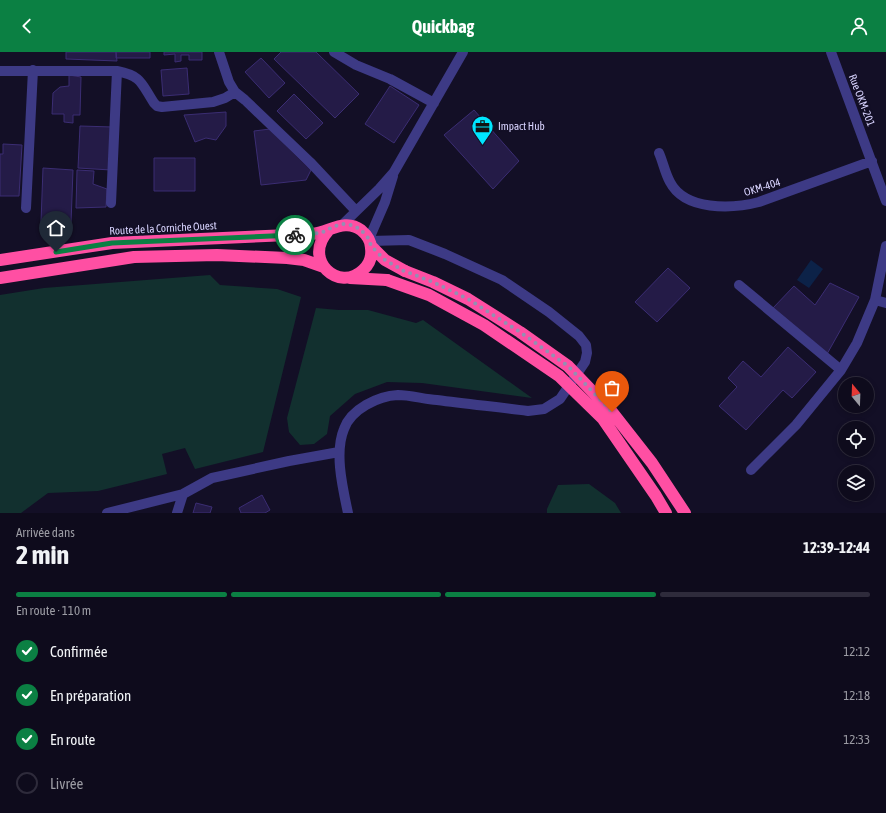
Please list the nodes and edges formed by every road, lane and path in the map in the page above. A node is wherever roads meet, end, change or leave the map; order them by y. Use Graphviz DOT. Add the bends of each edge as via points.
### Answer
graph roads {
  1 [pos="219,52"];
  2 [pos="334,52"];
  3 [pos="463,52"];
  4 [pos="831,52"];
  5 [pos="0,70"];
  6 [pos="33,70"];
  7 [pos="117,71"];
  8 [pos="235,92"];
  9 [pos="434,103"];
  10 [pos="659,153"];
  11 [pos="872,161"];
  12 [pos="394,172"];
  13 [pos="886,201"];
  14 [pos="111,203"];
  15 [pos="26,208"];
  16 [pos="356,211"];
  17 [pos="344,224"];
  18 [pos="328,231"];
  19 [pos="370,242"];
  20 [pos="886,246"];
  21 [pos="0,260"];
  22 [pos="324,267"];
  23 [pos="0,278"];
  24 [pos="349,278"];
  25 [pos="739,285"];
  26 [pos="875,300"];
  27 [pos="886,303"];
  28 [pos="841,370"];
  29 [pos="339,452"];
  30 [pos="751,470"];
  31 [pos="183,494"];
  32 [pos="113,512"];
  33 [pos="177,513"];
  34 [pos="348,513"];
  35 [pos="666,513"];
  36 [pos="685,513"];
  1 -- 8 [label="street"];
  2 -- 9 [label="street"];
  3 -- 9 [label="street"];
  4 -- 11 [label="street, Rue OKM-201"];
  5 -- 6 [label="street"];
  6 -- 7 [label="street"];
  6 -- 15 [label="street"];
  7 -- 8 [label="street" via="131,74 139,80 154,103 162,107 212,102"];
  7 -- 14 [label="street"];
  8 -- 16 [label="street" via="310,162"];
  9 -- 12 [label="street"];
  10 -- 11 [label="street, OKM-404" via="670,182 680,195 704,205 719,207 760,202"];
  11 -- 13 [label="street, Rue OKM-201"];
  12 -- 16 [label="street"];
  12 -- 19 [label="street"];
  16 -- 17 [label="street"];
  17 -- 18 [label="highway"];
  17 -- 19 [label="highway" via="358,228"];
  18 -- 21 [label="highway, Route de la Corniche Ouest" via="299,235 112,243"];
  18 -- 22 [label="highway" via="322,237 318,252"];
  19 -- 24 [label="highway" via="372,255 369,263 364,270"];
  19 -- 29 [label="street" via="409,240 502,280 579,336 586,345 587,353 585,362 560,399 544,409 528,411 397,395 376,400 350,418 343,429"];
  19 -- 36 [label="highway, bridge" via="385,260 468,299 568,366 612,412 652,463"];
  20 -- 26 [label="street"];
  22 -- 23 [label="highway" via="304,260 287,258 217,255 134,257"];
  22 -- 24 [label="highway" via="335,276"];
  24 -- 35 [label="highway, bridge" via="387,280 429,295 484,325 558,376 603,419"];
  25 -- 28 [label="street"];
  26 -- 27 [label="street"];
  26 -- 28 [label="street" via="857,343"];
  28 -- 30 [label="street" via="796,425"];
  29 -- 31 [label="street" via="212,478"];
  29 -- 34 [label="street"];
  31 -- 32 [label="street"];
  31 -- 33 [label="street"];
}
